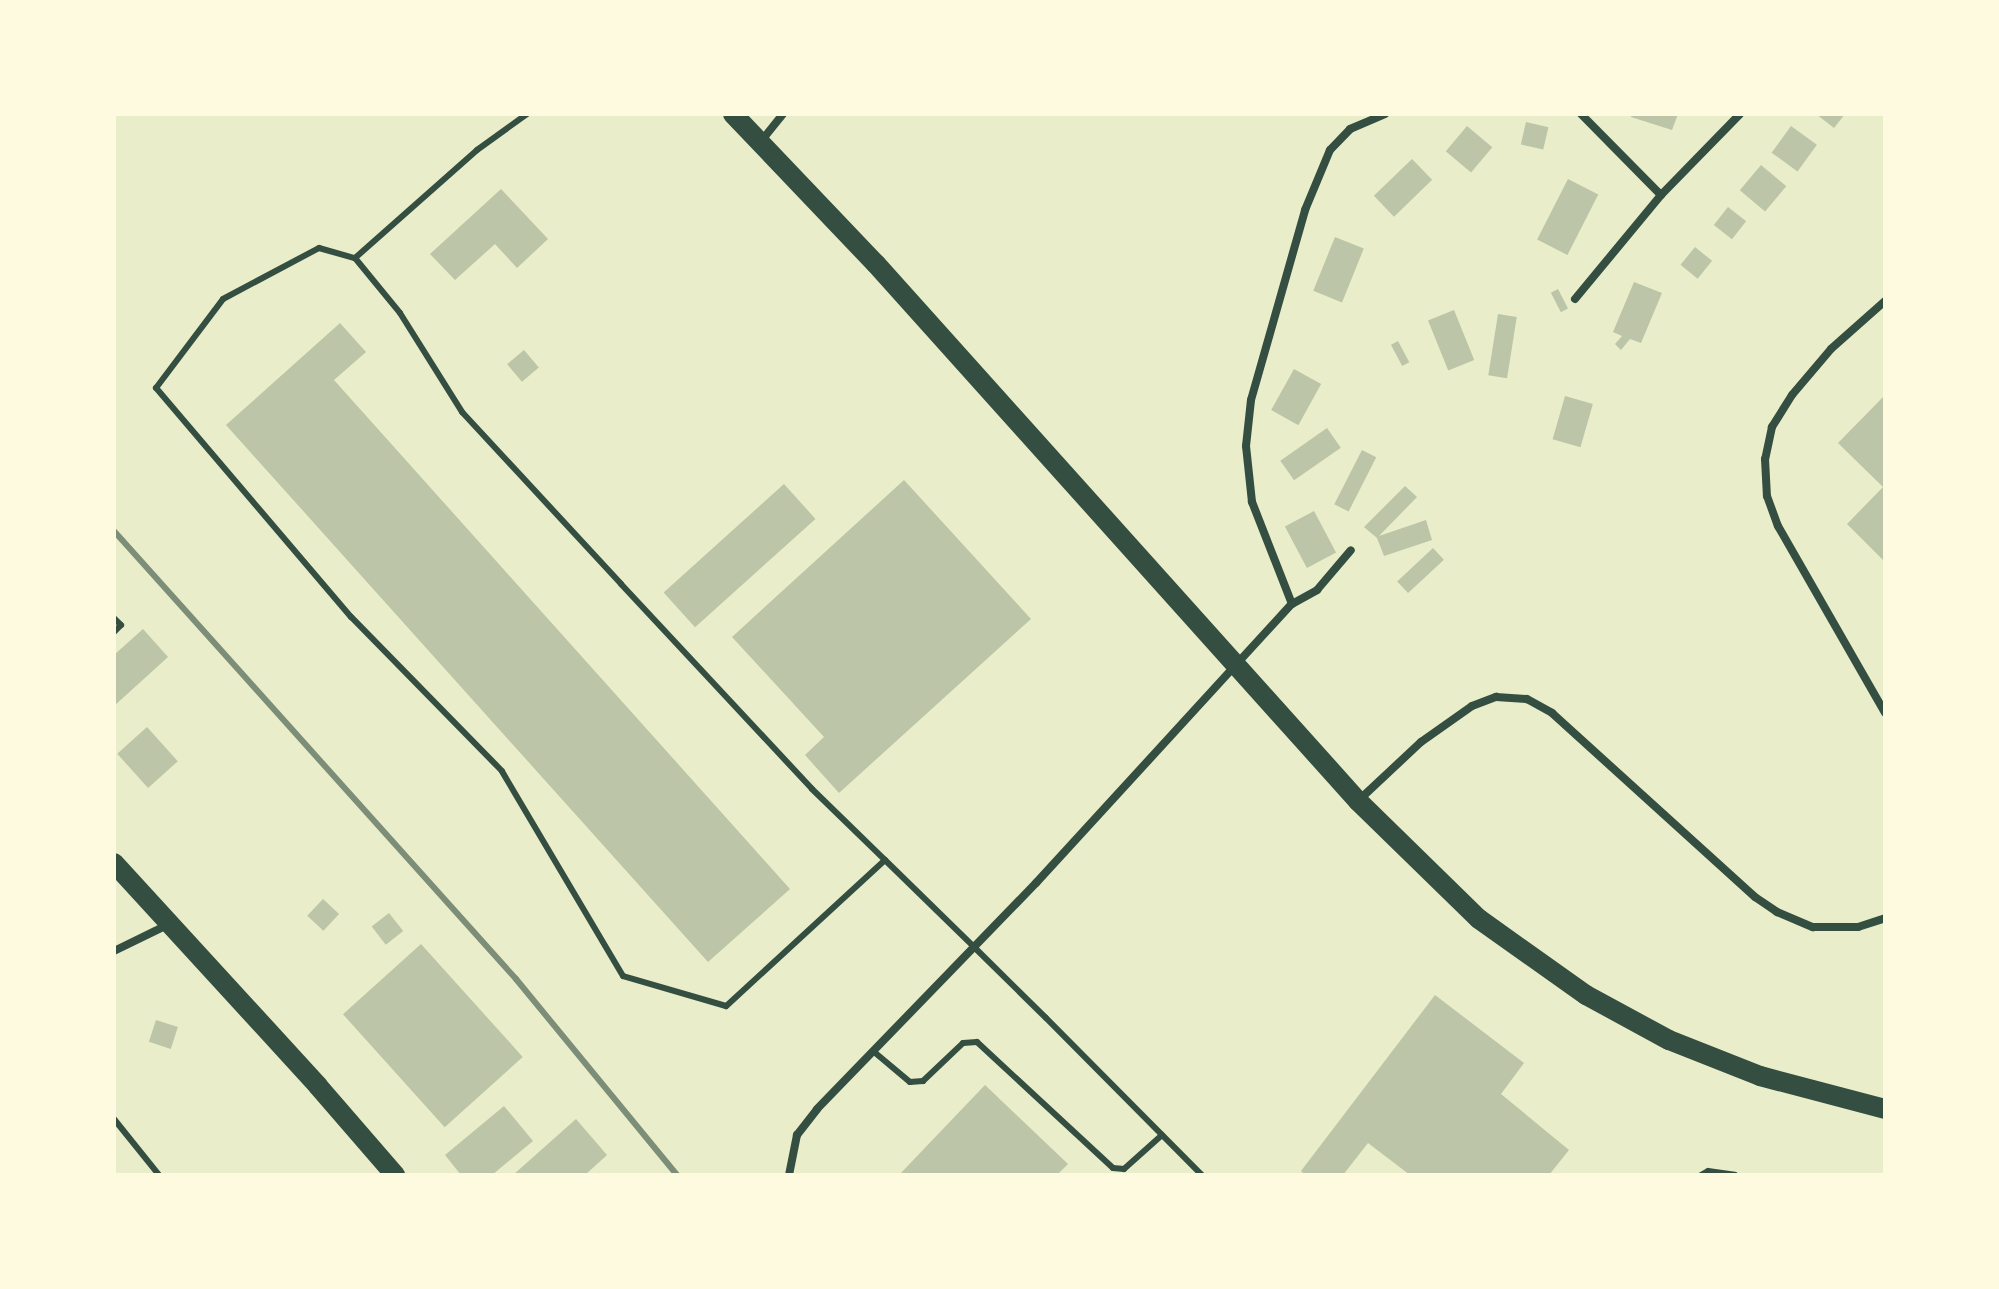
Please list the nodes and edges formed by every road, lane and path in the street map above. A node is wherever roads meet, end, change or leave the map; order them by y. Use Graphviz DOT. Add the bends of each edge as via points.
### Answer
graph roads {
  1 [pos="527,114"];
  2 [pos="733,114"];
  3 [pos="783,114"];
  4 [pos="1385,114"];
  5 [pos="1581,114"];
  6 [pos="1740,114"];
  7 [pos="761,141"];
  8 [pos="1661,195"];
  9 [pos="355,258"];
  10 [pos="1575,299"];
  11 [pos="1885,301"];
  12 [pos="1351,550"];
  13 [pos="1292,604"];
  14 [pos="114,618"];
  15 [pos="114,632"];
  16 [pos="1237,667"];
  17 [pos="1885,713"];
  18 [pos="1358,801"];
  19 [pos="885,860"];
  20 [pos="114,863"];
  21 [pos="1885,918"];
  22 [pos="169,924"];
  23 [pos="974,947"];
  24 [pos="114,951"];
  25 [pos="873,1051"];
  26 [pos="1885,1109"];
  27 [pos="114,1119"];
  28 [pos="1162,1135"];
  29 [pos="159,1175"];
  30 [pos="395,1175"];
  31 [pos="789,1175"];
  32 [pos="1202,1175"];
  33 [pos="1701,1175"];
  34 [pos="1735,1175"];
  1 -- 9 [label="lane" via="477,150"];
  2 -- 7 [label="main road"];
  3 -- 7 [label="street"];
  4 -- 13 [label="street" via="1350,129 1330,150 1305,210 1251,400 1246,446 1252,502"];
  5 -- 8 [label="street"];
  6 -- 8 [label="street"];
  7 -- 16 [label="main road"];
  8 -- 10 [label="street"];
  9 -- 19 [label="lane" via="400,313 462,412 812,789"];
  9 -- 19 [label="lane" via="319,248 223,299 156,388 351,617 502,771 623,976 726,1006"];
  11 -- 17 [label="street" via="1831,349 1792,395 1772,427 1765,459 1767,496 1778,526"];
  12 -- 13 [label="street" via="1317,590"];
  13 -- 16 [label="street"];
  14 -- 15 [label="lane" via="121,625"];
  16 -- 18 [label="main road"];
  16 -- 23 [label="street"];
  18 -- 21 [label="street" via="1421,742 1472,706 1496,697 1527,699 1563,722 1777,912 1813,927 1858,927"];
  18 -- 26 [label="main road" via="1479,919 1586,995 1714,1060 1811,1092"];
  19 -- 23 [label="lane"];
  20 -- 22 [label="main road"];
  22 -- 24 [label="street"];
  22 -- 30 [label="main road"];
  23 -- 25 [label="street"];
  23 -- 28 [label="lane"];
  25 -- 28 [label="lane" via="910,1082 923,1081 963,1043 977,1042 1113,1168 1124,1169"];
  25 -- 31 [label="street" via="797,1135"];
  27 -- 29 [label="lane"];
  28 -- 32 [label="lane"];
  33 -- 34 [label="lane"];
}
